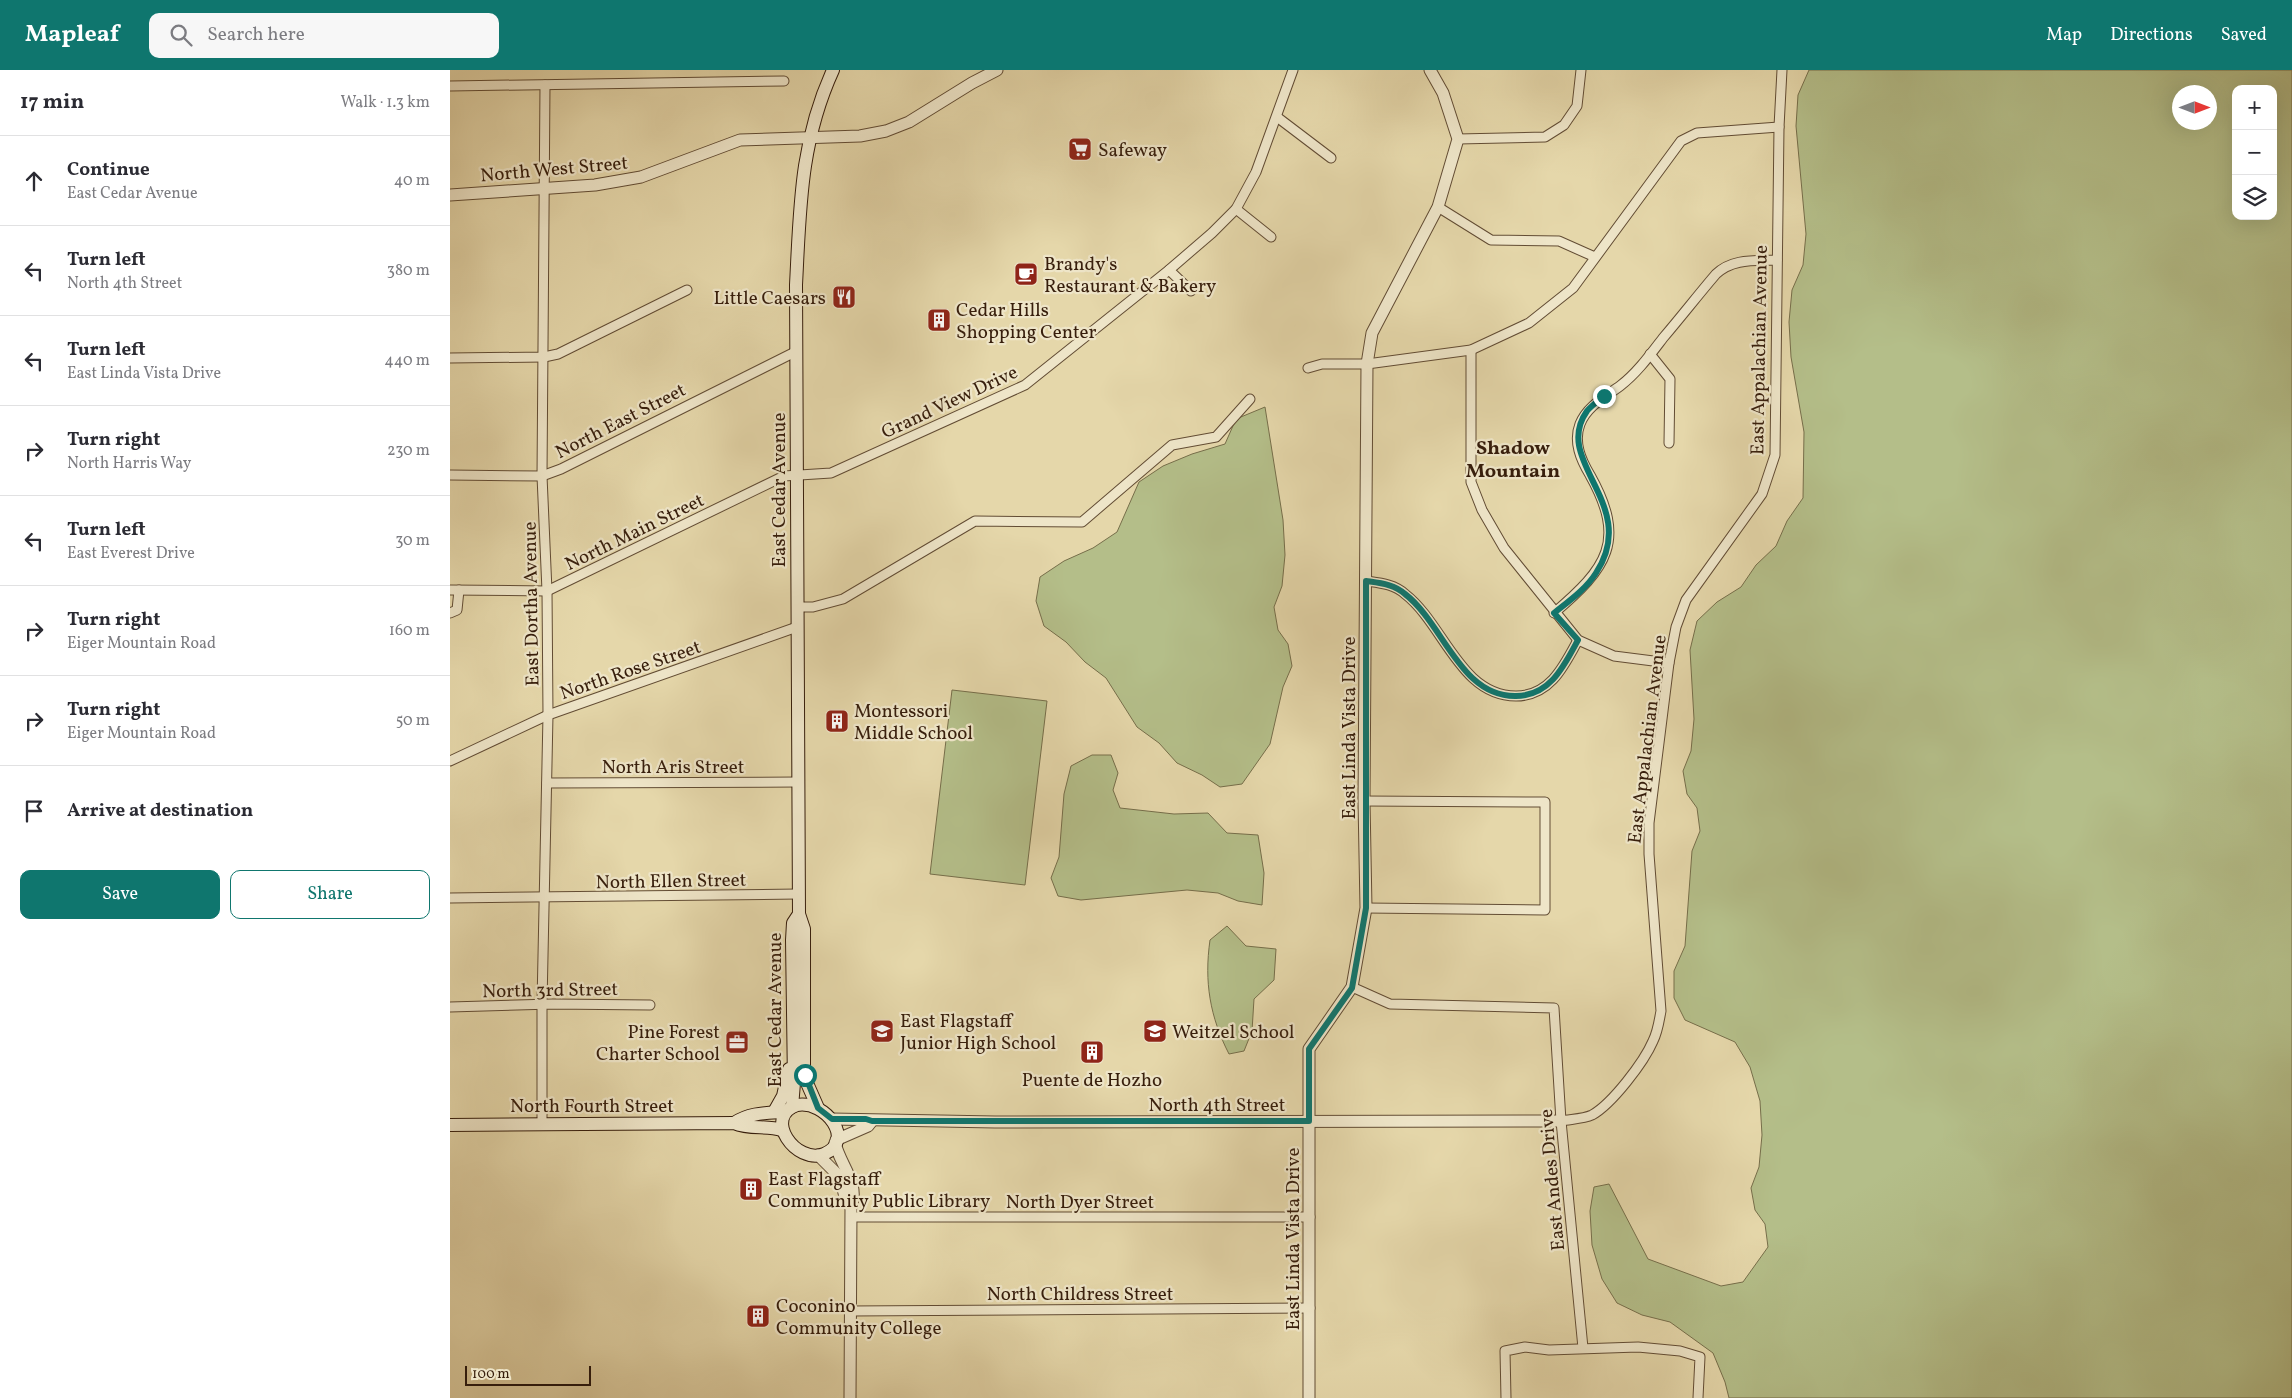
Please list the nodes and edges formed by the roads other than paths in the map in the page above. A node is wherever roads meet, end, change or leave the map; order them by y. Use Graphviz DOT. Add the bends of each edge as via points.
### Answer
graph roads {
  1 [pos="833,70"];
  2 [pos="997,70"];
  3 [pos="1293,70"];
  4 [pos="1430,70"];
  5 [pos="1580,70"];
  6 [pos="1782,70"];
  7 [pos="784,81"];
  8 [pos="545,85"];
  9 [pos="450,86"];
  10 [pos="1277,117"];
  11 [pos="1779,127"];
  12 [pos="809,138"];
  13 [pos="1458,139"];
  14 [pos="1331,158"];
  15 [pos="544,188"];
  16 [pos="450,195"];
  17 [pos="1438,206"];
  18 [pos="1236,208"];
  19 [pos="1271,237"];
  20 [pos="1595,257"];
  21 [pos="1777,260"];
  22 [pos="1169,270"];
  23 [pos="688,290"];
  24 [pos="1191,291"];
  25 [pos="1471,350"];
  26 [pos="796,352"];
  27 [pos="1650,354"];
  28 [pos="544,357"];
  29 [pos="450,358"];
  30 [pos="1367,364"];
  31 [pos="1308,368"];
  32 [pos="1250,399"];
  33 [pos="1669,443"];
  34 [pos="450,475"];
  35 [pos="542,476"];
  36 [pos="797,476"];
  37 [pos="1366,581"];
  38 [pos="454,590"];
  39 [pos="547,591"];
  40 [pos="797,607"];
  41 [pos="450,613"];
  42 [pos="1554,613"];
  43 [pos="797,627"];
  44 [pos="1578,640"];
  45 [pos="1669,662"];
  46 [pos="548,715"];
  47 [pos="450,762"];
  48 [pos="798,782"];
  49 [pos="547,783"];
  50 [pos="1364,801"];
  51 [pos="798,894"];
  52 [pos="450,898"];
  53 [pos="544,898"];
  54 [pos="1366,908"];
  55 [pos="798,914"];
  56 [pos="1352,988"];
  57 [pos="542,1004"];
  58 [pos="650,1005"];
  59 [pos="450,1007"];
  60 [pos="792,1057"];
  61 [pos="818,1108"];
  62 [pos="784,1111"];
  63 [pos="832,1119"];
  64 [pos="872,1121"];
  65 [pos="1309,1121"];
  66 [pos="1561,1121"];
  67 [pos="542,1123"];
  68 [pos="734,1123"];
  69 [pos="450,1125"];
  70 [pos="782,1130"];
  71 [pos="835,1142"];
  72 [pos="818,1155"];
  73 [pos="851,1212"];
  74 [pos="1310,1217"];
  75 [pos="1310,1308"];
  76 [pos="850,1311"];
  77 [pos="1583,1348"];
  78 [pos="850,1398"];
  79 [pos="1309,1398"];
  80 [pos="1506,1398"];
  81 [pos="1698,1398"];
  1 -- 12 [label="main road, East Cedar Avenue" via="817,106"];
  2 -- 12 [label="street, North West Street" via="910,122 860,136"];
  3 -- 10 [label="street, Grand View Drive"];
  4 -- 13 [label="street"];
  5 -- 13 [label="street" via="1577,106 1564,125 1545,137"];
  6 -- 11 [label="street, East Appalachian Avenue"];
  7 -- 8 [label="street"];
  8 -- 9 [label="street"];
  8 -- 15 [label="street, East Dortha Avenue"];
  10 -- 14 [label="street"];
  10 -- 18 [label="street, Grand View Drive" via="1253,179"];
  11 -- 20 [label="street" via="1697,133 1681,141"];
  11 -- 21 [label="street, East Appalachian Avenue"];
  12 -- 15 [label="street, North West Street" via="740,140 641,177 595,185"];
  12 -- 26 [label="main road, East Cedar Avenue" via="800,208"];
  13 -- 17 [label="street, East Linda Vista Drive"];
  15 -- 16 [label="street, North West Street"];
  15 -- 28 [label="street, East Dortha Avenue"];
  17 -- 20 [label="street" via="1491,240 1559,241"];
  17 -- 30 [label="street, East Linda Vista Drive" via="1372,333"];
  18 -- 19 [label="street"];
  18 -- 22 [label="street, Grand View Drive"];
  20 -- 25 [label="street" via="1573,288 1529,323"];
  21 -- 27 [label="street" via="1736,262 1724,266"];
  21 -- 45 [label="street, East Appalachian Avenue" via="1775,454 1770,475 1762,494 1686,600 1676,627"];
  22 -- 24 [label="street"];
  22 -- 36 [label="street, Grand View Drive" via="1025,385 832,473"];
  23 -- 28 [label="street" via="558,354"];
  25 -- 30 [label="street"];
  25 -- 42 [label="street" via="1472,482 1475,496 1504,548"];
  26 -- 35 [label="street, North East Street"];
  26 -- 36 [label="main road, East Cedar Avenue"];
  27 -- 33 [label="street" via="1670,379"];
  27 -- 42 [label="street" via="1637,370 1587,410 1579,425 1577,444 1582,462 1605,506 1609,538 1596,573"];
  28 -- 29 [label="street"];
  28 -- 35 [label="street, East Dortha Avenue"];
  30 -- 31 [label="street" via="1322,364"];
  30 -- 37 [label="street, East Linda Vista Drive"];
  32 -- 40 [label="street" via="1216,437 1172,445 1082,522 975,521 843,599 813,607"];
  34 -- 35 [label="street, North East Street"];
  35 -- 39 [label="street, East Dortha Avenue"];
  36 -- 39 [label="street, North Main Street" via="784,476"];
  36 -- 40 [label="main road, East Cedar Avenue"];
  37 -- 44 [label="street" via="1385,584 1406,594 1422,610 1472,679 1497,693 1522,696 1543,688 1562,670"];
  37 -- 50 [label="street, East Linda Vista Drive"];
  38 -- 39 [label="street, North Main Street"];
  38 -- 41 [label="street" via="457,610"];
  39 -- 46 [label="street, East Dortha Avenue"];
  40 -- 43 [label="main road, East Cedar Avenue"];
  42 -- 44 [label="street"];
  43 -- 46 [label="street, North Rose Street"];
  43 -- 48 [label="main road, East Cedar Avenue"];
  44 -- 45 [label="street" via="1614,656"];
  45 -- 66 [label="street, East Appalachian Avenue" via="1649,823 1661,1011 1658,1028 1642,1059 1604,1107 1589,1116"];
  46 -- 47 [label="street, North Rose Street"];
  46 -- 49 [label="street, East Dortha Avenue"];
  48 -- 49 [label="street, North Aris Street"];
  48 -- 51 [label="main road, East Cedar Avenue"];
  49 -- 53 [label="street, East Dortha Avenue"];
  50 -- 54 [label="street, East Linda Vista Drive"];
  50 -- 54 [label="street" via="1546,802 1545,910"];
  51 -- 53 [label="street, North Ellen Street"];
  51 -- 55 [label="main road, East Cedar Avenue"];
  52 -- 53 [label="street, North Ellen Street"];
  53 -- 57 [label="street, East Dortha Avenue"];
  54 -- 56 [label="street, East Linda Vista Drive"];
  55 -- 60 [label="main road, East Cedar Avenue" via="793,923"];
  55 -- 61 [label="main road, East Cedar Avenue" via="804,929 804,1068"];
  56 -- 65 [label="street, East Linda Vista Drive" via="1309,1049"];
  56 -- 66 [label="street, East Andes Drive" via="1390,1004 1554,1008"];
  57 -- 58 [label="street, North 3rd Street"];
  57 -- 59 [label="street, North 3rd Street"];
  57 -- 67 [label="street, East Dortha Avenue"];
  60 -- 62 [label="main road" via="783,1096"];
  60 -- 62 [label="main road, East Cedar Avenue" via="794,1083"];
  61 -- 62 [label="main road" via="809,1105"];
  61 -- 63 [label="main road"];
  62 -- 68 [label="main road, North Fourth Street" via="744,1117"];
  62 -- 70 [label="main road"];
  63 -- 64 [label="street, North 4th Street"];
  63 -- 71 [label="main road" via="837,1130"];
  64 -- 65 [label="street, North 4th Street"];
  64 -- 71 [label="street"];
  65 -- 66 [label="street, North 4th Street"];
  65 -- 74 [label="street, East Linda Vista Drive"];
  66 -- 77 [label="street, East Andes Drive"];
  67 -- 68 [label="main road, North Fourth Street"];
  67 -- 69 [label="main road, North Fourth Street"];
  68 -- 70 [label="main road, North Fourth Street"];
  70 -- 72 [label="main road" via="797,1149"];
  71 -- 72 [label="main road" via="828,1151"];
  71 -- 73 [label="street" via="852,1182 854,1200"];
  72 -- 73 [label="street" via="840,1177"];
  73 -- 74 [label="street, North Dyer Street"];
  73 -- 76 [label="street"];
  74 -- 75 [label="street, East Linda Vista Drive"];
  75 -- 76 [label="street, North Childress Street"];
  75 -- 79 [label="street, East Linda Vista Drive"];
  76 -- 78 [label="street"];
  77 -- 80 [label="street" via="1505,1351"];
  77 -- 81 [label="street" via="1638,1347 1680,1351 1700,1357"];
}
